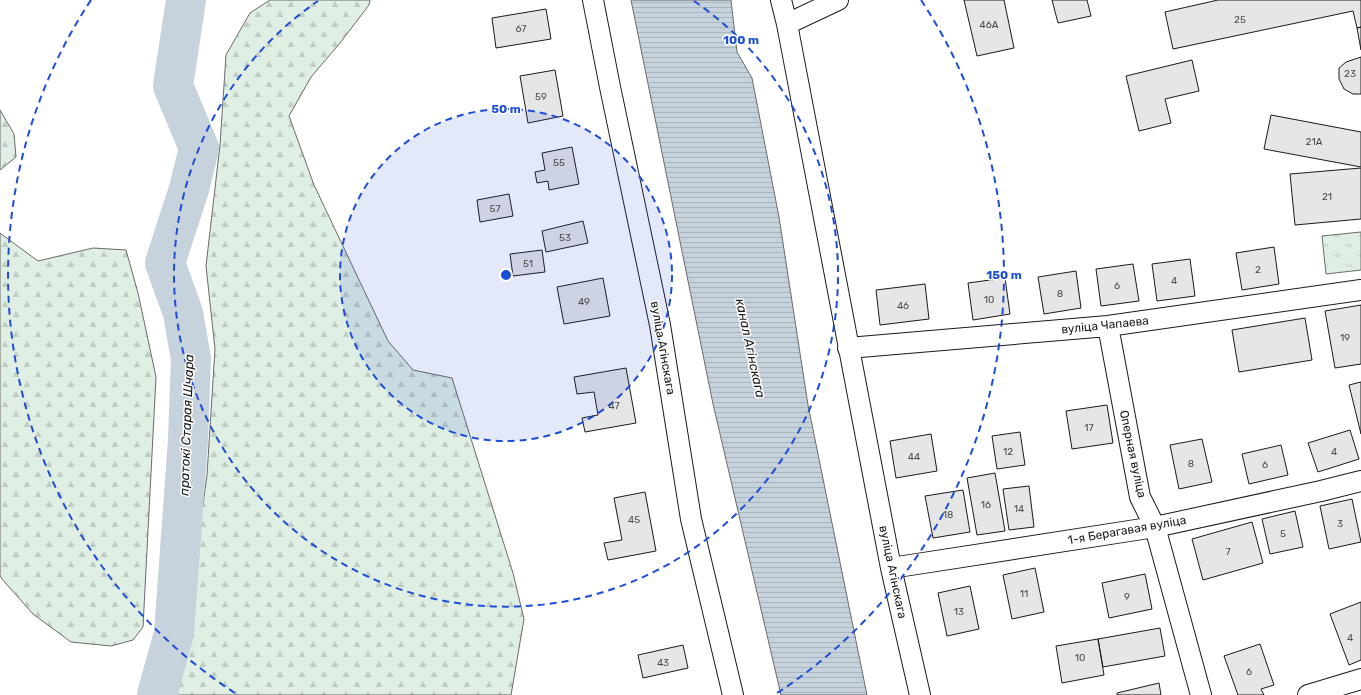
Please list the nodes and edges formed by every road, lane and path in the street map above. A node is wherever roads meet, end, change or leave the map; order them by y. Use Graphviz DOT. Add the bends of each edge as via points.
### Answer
graph roads {
  1 [pos="594,0"];
  2 [pos="781,0"];
  3 [pos="838,0"];
  4 [pos="787,24"];
  5 [pos="1361,290"];
  6 [pos="1108,326"];
  7 [pos="848,348"];
  8 [pos="1361,481"];
  9 [pos="1155,526"];
  10 [pos="891,568"];
  11 [pos="1361,679"];
  12 [pos="733,695"];
  13 [pos="920,695"];
  14 [pos="1201,695"];
  15 [pos="1308,695"];
  1 -- 12 [label="street, вуліца Агінскага" via="660,325 691,519"];
  2 -- 4 [label="street, вуліца Агінскага"];
  3 -- 4 [label="street"];
  4 -- 7 [label="street, вуліца Агінскага"];
  5 -- 6 [label="street, вуліца Чапаева"];
  6 -- 7 [label="street, вуліца Чапаева"];
  6 -- 9 [label="street, Оперная вуліца" via="1140,497"];
  7 -- 10 [label="street, вуліца Агінскага"];
  8 -- 9 [label="street, 1-я Берагавая вуліца"];
  9 -- 10 [label="street, 1-я Берагавая вуліца"];
  9 -- 14 [label="street, Оперная вуліца"];
  10 -- 13 [label="street, вуліца Агінскага"];
  11 -- 15 [label="street"];
}
